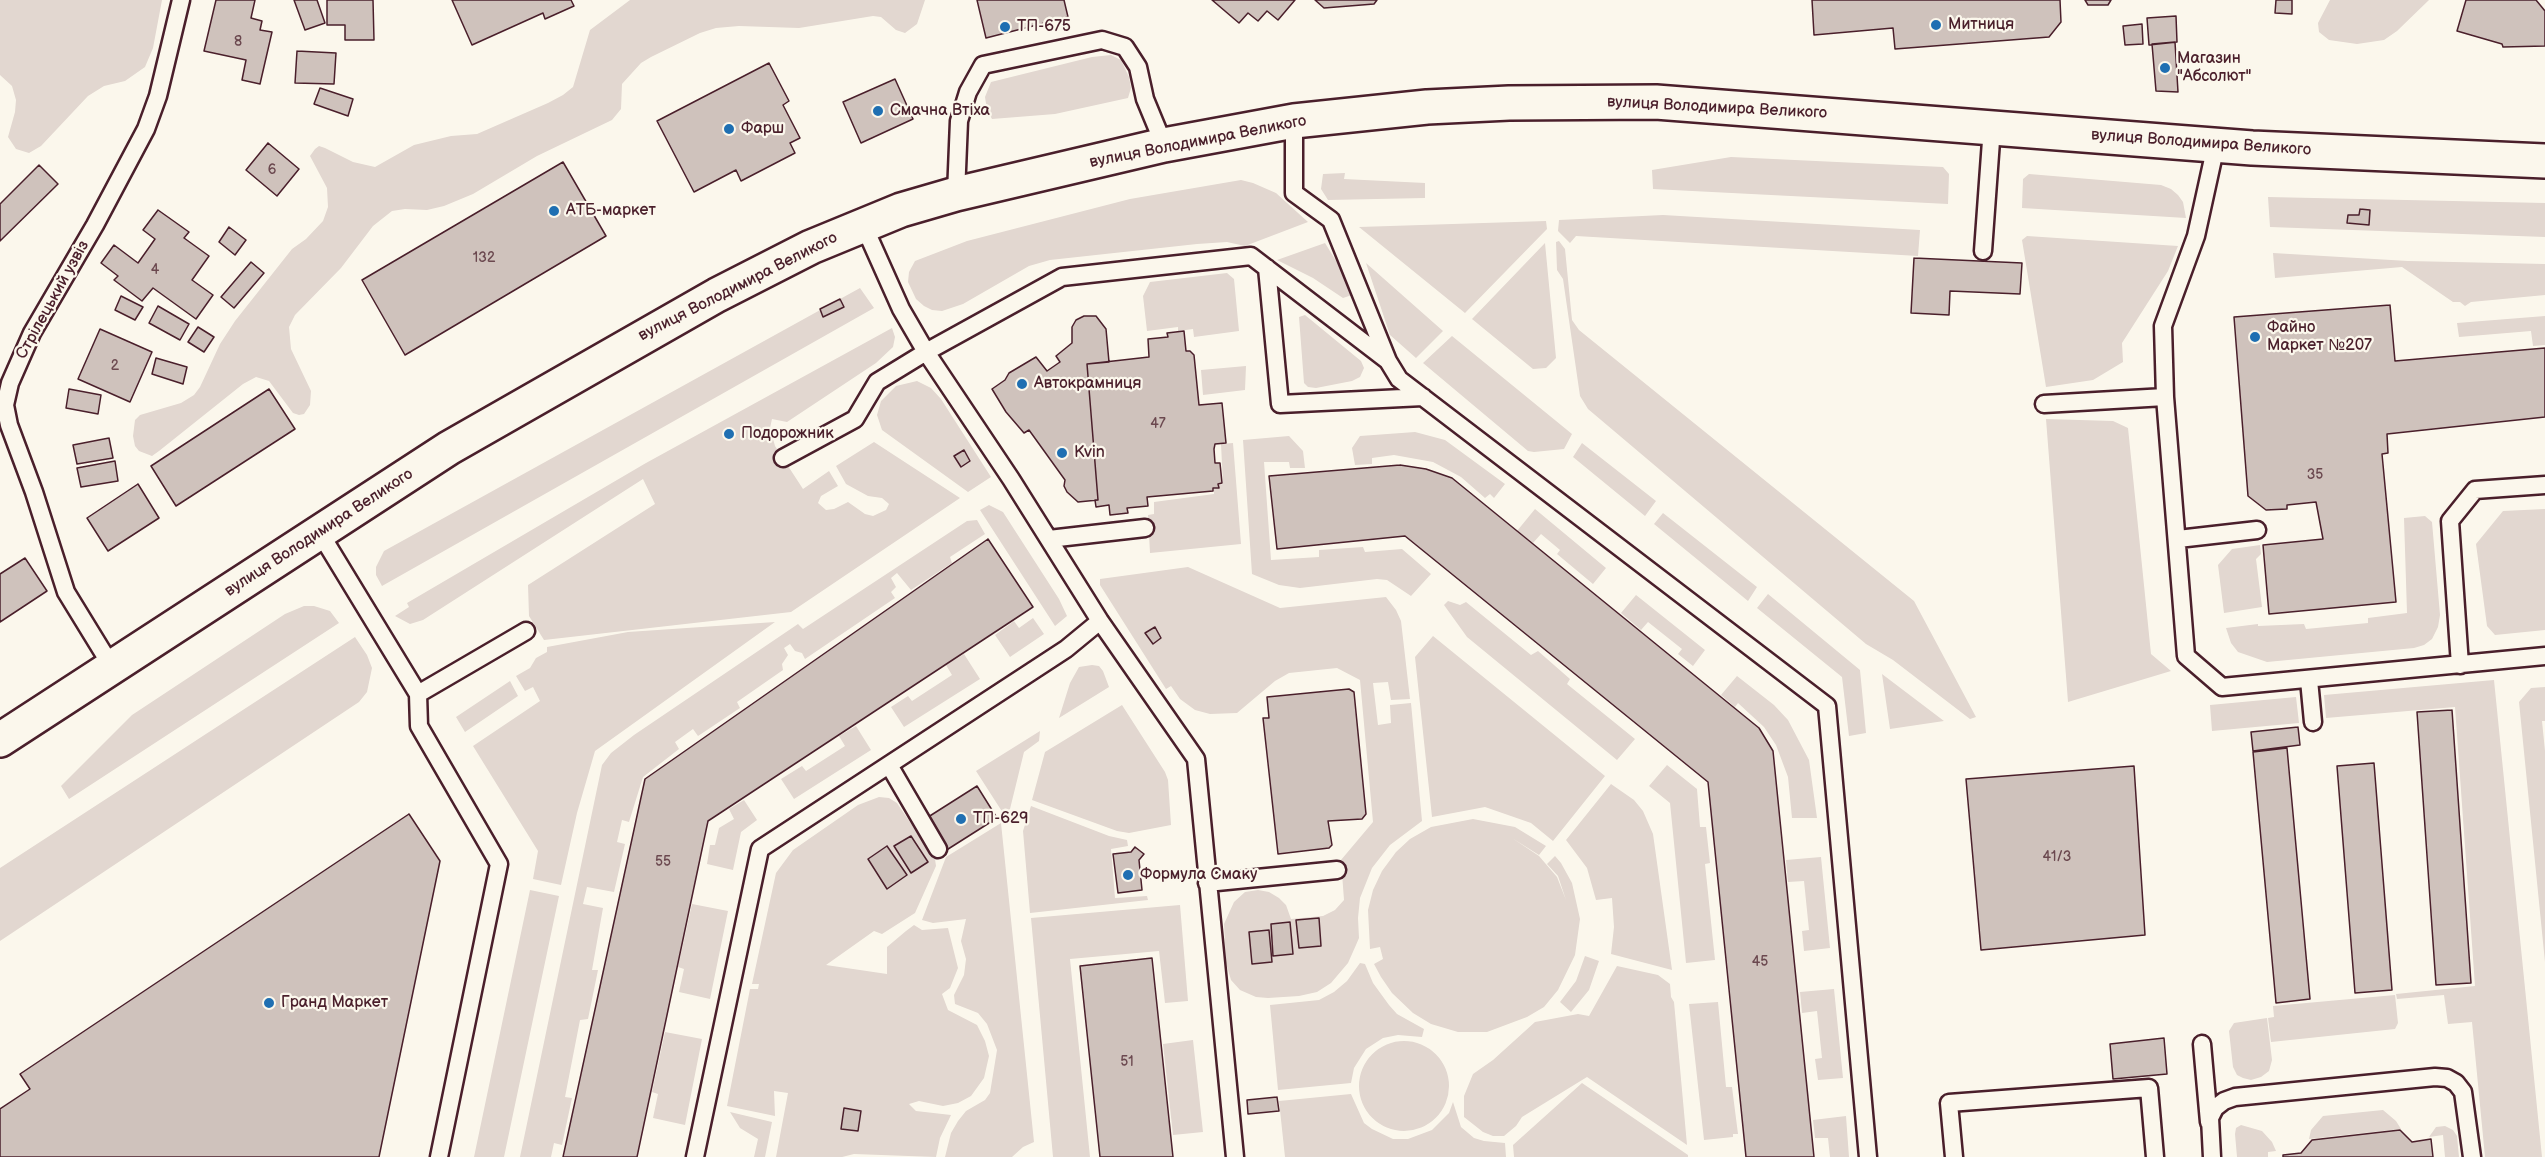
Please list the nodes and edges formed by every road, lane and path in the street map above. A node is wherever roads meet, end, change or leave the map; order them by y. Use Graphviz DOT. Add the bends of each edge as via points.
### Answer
graph roads {
  1 [pos="181,0"];
  2 [pos="1294,121"];
  3 [pos="1992,128"];
  4 [pos="1164,145"];
  5 [pos="2216,146"];
  6 [pos="2545,161"];
  7 [pos="956,194"];
  8 [pos="863,225"];
  9 [pos="1983,251"];
  10 [pos="1267,268"];
  11 [pos="926,352"];
  12 [pos="1388,361"];
  13 [pos="1423,397"];
  14 [pos="2165,398"];
  15 [pos="2044,404"];
  16 [pos="783,458"];
  17 [pos="2545,485"];
  18 [pos="1145,528"];
  19 [pos="2257,530"];
  20 [pos="320,533"];
  21 [pos="1049,539"];
  22 [pos="2178,539"];
  23 [pos="1100,621"];
  24 [pos="526,631"];
  25 [pos="2545,656"];
  26 [pos="2460,665"];
  27 [pos="112,667"];
  28 [pos="2309,680"];
  29 [pos="418,694"];
  30 [pos="2313,722"];
  31 [pos="0,740"];
  32 [pos="889,765"];
  33 [pos="938,849"];
  34 [pos="1337,870"];
  35 [pos="1207,883"];
  36 [pos="2202,1044"];
  37 [pos="2209,1129"];
  38 [pos="439,1157"];
  39 [pos="695,1157"];
  40 [pos="1235,1157"];
  41 [pos="1868,1157"];
  42 [pos="1954,1157"];
  43 [pos="2155,1157"];
  44 [pos="2212,1157"];
  45 [pos="2472,1157"];
  1 -- 27 [label="lane, Стрілецький узвіз" via="146,129 32,333 10,382 5,405 66,592"];
  2 -- 3 [label="main road, вулиця Володимира Великого" via="1427,107 1646,102"];
  2 -- 4 [label="main road, вулиця Володимира Великого"];
  2 -- 12 [label="lane" via="1294,193 1331,220"];
  3 -- 5 [label="main road, вулиця Володимира Великого"];
  3 -- 9 [label="lane"];
  4 -- 7 [label="main road, вулиця Володимира Великого"];
  4 -- 7 [label="lane" via="1145,99 1138,68 1125,47 1102,40 983,65 968,92 959,121"];
  5 -- 6 [label="main road, вулиця Володимира Великого"];
  5 -- 14 [label="lane" via="2196,236 2163,326"];
  7 -- 8 [label="main road, вулиця Володимира Великого"];
  8 -- 11 [label="lane" via="901,309"];
  8 -- 20 [label="main road, вулиця Володимира Великого" via="666,322 449,448"];
  10 -- 11 [label="lane" via="1251,256 1062,277"];
  10 -- 12 [label="lane"];
  10 -- 13 [label="lane" via="1280,404"];
  11 -- 16 [label="lane" via="877,382 855,418"];
  11 -- 21 [label="lane"];
  12 -- 13 [label="lane" via="1399,379"];
  13 -- 41 [label="lane" via="1827,706"];
  14 -- 15 [label="lane"];
  14 -- 22 [label="lane"];
  17 -- 26 [label="lane" via="2475,490 2450,521"];
  18 -- 21 [label="lane"];
  19 -- 22 [label="lane"];
  20 -- 27 [label="main road, вулиця Володимира Великого"];
  20 -- 29 [label="lane"];
  21 -- 23 [label="lane"];
  22 -- 28 [label="lane" via="2186,656 2222,687"];
  23 -- 32 [label="lane" via="1066,649"];
  23 -- 35 [label="lane" via="1196,759"];
  24 -- 29 [label="lane"];
  25 -- 26 [label="lane"];
  26 -- 28 [label="lane"];
  27 -- 31 [label="main road, вулиця Володимира Великого"];
  28 -- 30 [label="lane"];
  29 -- 38 [label="lane" via="419,726 499,864"];
  32 -- 33 [label="lane"];
  32 -- 39 [label="lane" via="760,849"];
  34 -- 35 [label="lane"];
  35 -- 40 [label="lane"];
  36 -- 37 [label="lane"];
  37 -- 44 [label="lane"];
  37 -- 45 [label="lane" via="2215,1108 2235,1097 2447,1078 2463,1092"];
  42 -- 43 [label="lane" via="1949,1103 2149,1088"];
}
